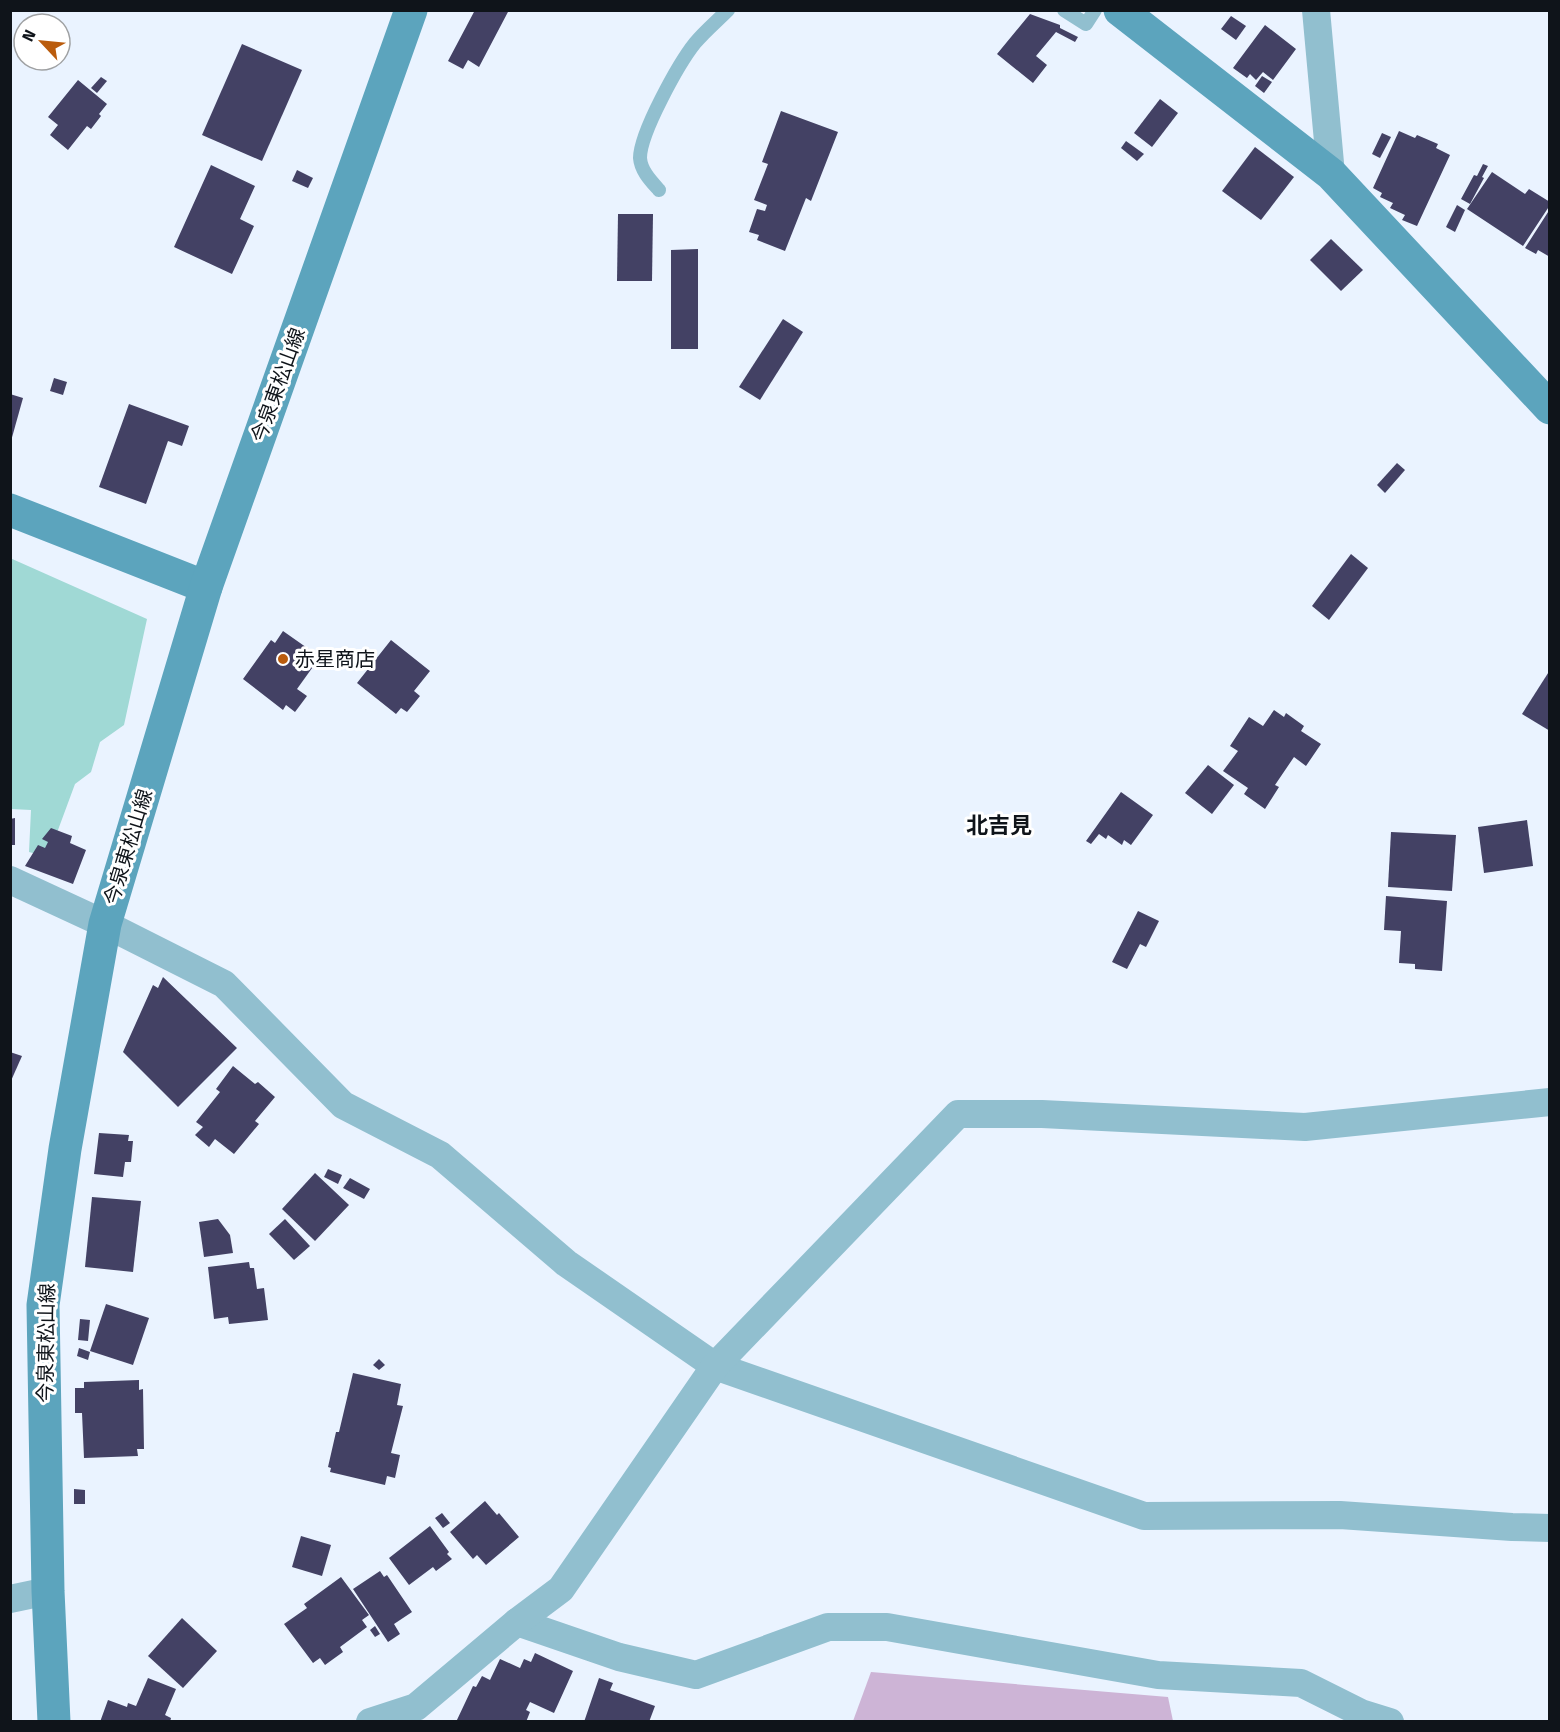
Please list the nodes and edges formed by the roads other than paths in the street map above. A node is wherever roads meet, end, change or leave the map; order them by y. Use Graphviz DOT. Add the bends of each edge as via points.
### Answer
graph roads {
  1 [pos="411,10"];
  2 [pos="728,10"];
  3 [pos="1064,10"];
  4 [pos="1095,10"];
  5 [pos="1120,10"];
  6 [pos="1316,10"];
  7 [pos="1331,174"];
  8 [pos="659,190"];
  9 [pos="1550,408"];
  10 [pos="10,510"];
  11 [pos="206,587"];
  12 [pos="10,880"];
  13 [pos="105,924"];
  14 [pos="1550,1102"];
  15 [pos="715,1366"];
  16 [pos="1550,1528"];
  17 [pos="48,1591"];
  18 [pos="10,1599"];
  19 [pos="517,1622"];
  20 [pos="54,1722"];
  21 [pos="370,1722"];
  22 [pos="1390,1722"];
  1 -- 11 [label="main road, 今泉東松山線"];
  2 -- 8 [label="lane" via="695,43 670,83 644,139 640,160"];
  3 -- 4 [label="lane" via="1086,24"];
  5 -- 7 [label="main road"];
  6 -- 7 [label="street"];
  7 -- 9 [label="main road"];
  10 -- 11 [label="main road"];
  11 -- 13 [label="main road, 今泉東松山線"];
  12 -- 13 [label="street"];
  13 -- 15 [label="street" via="224,984 343,1105 440,1155 566,1263"];
  13 -- 17 [label="main road, 今泉東松山線" via="65,1149 43,1305"];
  14 -- 15 [label="street" via="1305,1127 1042,1114 958,1114"];
  15 -- 16 [label="street" via="1144,1516 1340,1515"];
  15 -- 19 [label="street" via="561,1589"];
  17 -- 18 [label="street"];
  17 -- 20 [label="main road, 今泉東松山線"];
  19 -- 21 [label="street" via="416,1707"];
  19 -- 22 [label="street" via="619,1658 696,1675 828,1627 887,1627 1158,1675 1301,1683 1361,1713"];
}
